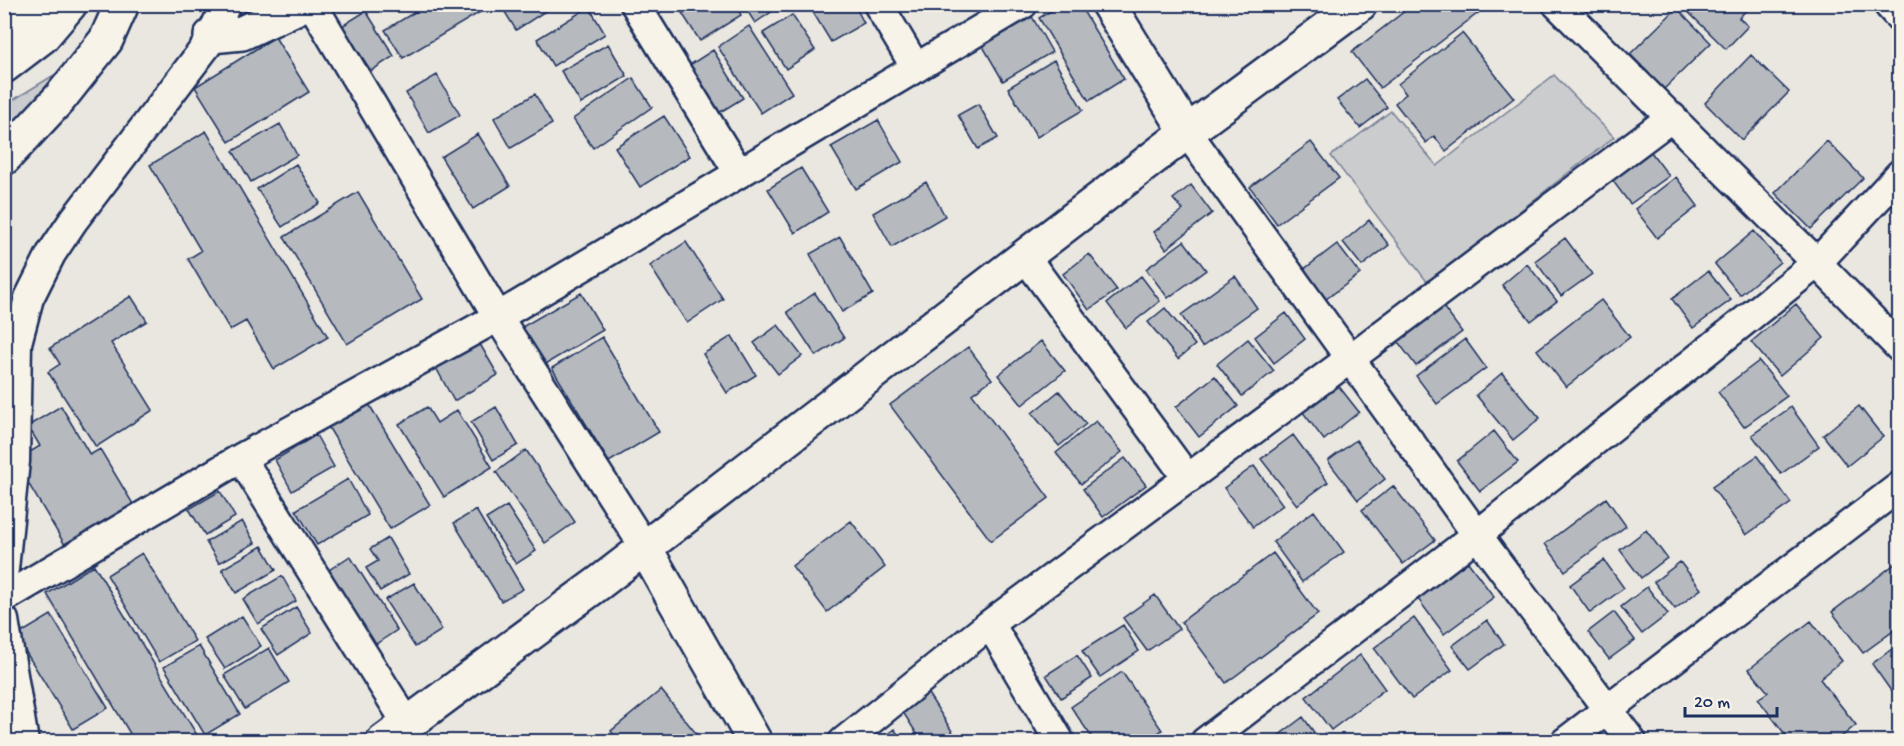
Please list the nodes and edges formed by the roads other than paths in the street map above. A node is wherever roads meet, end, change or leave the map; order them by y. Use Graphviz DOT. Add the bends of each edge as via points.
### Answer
graph roads {
  1 [pos="37,4"];
  2 [pos="70,4"];
  3 [pos="122,4"];
  4 [pos="226,4"];
  5 [pos="304,4"];
  6 [pos="312,4"];
  7 [pos="635,4"];
  8 [pos="878,4"];
  9 [pos="1023,4"];
  10 [pos="1108,4"];
  11 [pos="1360,4"];
  12 [pos="1557,4"];
  13 [pos="1891,4"];
  14 [pos="1899,14"];
  15 [pos="4,34"];
  16 [pos="211,36"];
  17 [pos="4,66"];
  18 [pos="916,68"];
  19 [pos="1672,117"];
  20 [pos="1187,132"];
  21 [pos="4,158"];
  22 [pos="739,173"];
  23 [pos="1899,174"];
  24 [pos="1026,258"];
  25 [pos="1818,263"];
  26 [pos="498,317"];
  27 [pos="1899,348"];
  28 [pos="1351,358"];
  29 [pos="241,458"];
  30 [pos="1188,479"];
  31 [pos="1899,486"];
  32 [pos="1477,535"];
  33 [pos="645,548"];
  34 [pos="4,569"];
  35 [pos="4,598"];
  36 [pos="4,620"];
  37 [pos="990,624"];
  38 [pos="1607,709"];
  39 [pos="396,733"];
  40 [pos="24,741"];
  41 [pos="755,741"];
  42 [pos="843,741"];
  43 [pos="1060,741"];
  44 [pos="1205,741"];
  45 [pos="1565,741"];
  46 [pos="1632,741"];
  1 -- 15 [label="main road"];
  2 -- 17 [label="main road" via="42,37"];
  3 -- 21 [label="main road" via="106,40 60,98"];
  4 -- 16 [label="street"];
  5 -- 16 [label="main road" via="242,33"];
  6 -- 26 [label="street"];
  7 -- 22 [label="street"];
  8 -- 18 [label="street"];
  9 -- 18 [label="street"];
  10 -- 20 [label="main road"];
  11 -- 20 [label="main road"];
  12 -- 19 [label="street"];
  13 -- 14 [label="main road"];
  16 -- 34 [label="street" via="73,221 29,297 17,343 15,461"];
  18 -- 22 [label="street"];
  19 -- 25 [label="street"];
  19 -- 28 [label="street"];
  20 -- 24 [label="main road"];
  20 -- 28 [label="street"];
  22 -- 26 [label="street"];
  23 -- 25 [label="street"];
  24 -- 30 [label="street"];
  24 -- 33 [label="main road"];
  25 -- 27 [label="street"];
  25 -- 32 [label="street"];
  26 -- 29 [label="street"];
  26 -- 33 [label="street"];
  28 -- 30 [label="street"];
  28 -- 32 [label="street"];
  29 -- 35 [label="street"];
  29 -- 39 [label="street"];
  30 -- 37 [label="street"];
  31 -- 38 [label="street"];
  32 -- 38 [label="street"];
  32 -- 44 [label="street"];
  33 -- 39 [label="main road"];
  33 -- 41 [label="main road"];
  36 -- 40 [label="street"];
  37 -- 42 [label="street"];
  37 -- 43 [label="street"];
  38 -- 45 [label="street"];
  38 -- 46 [label="street"];
}
